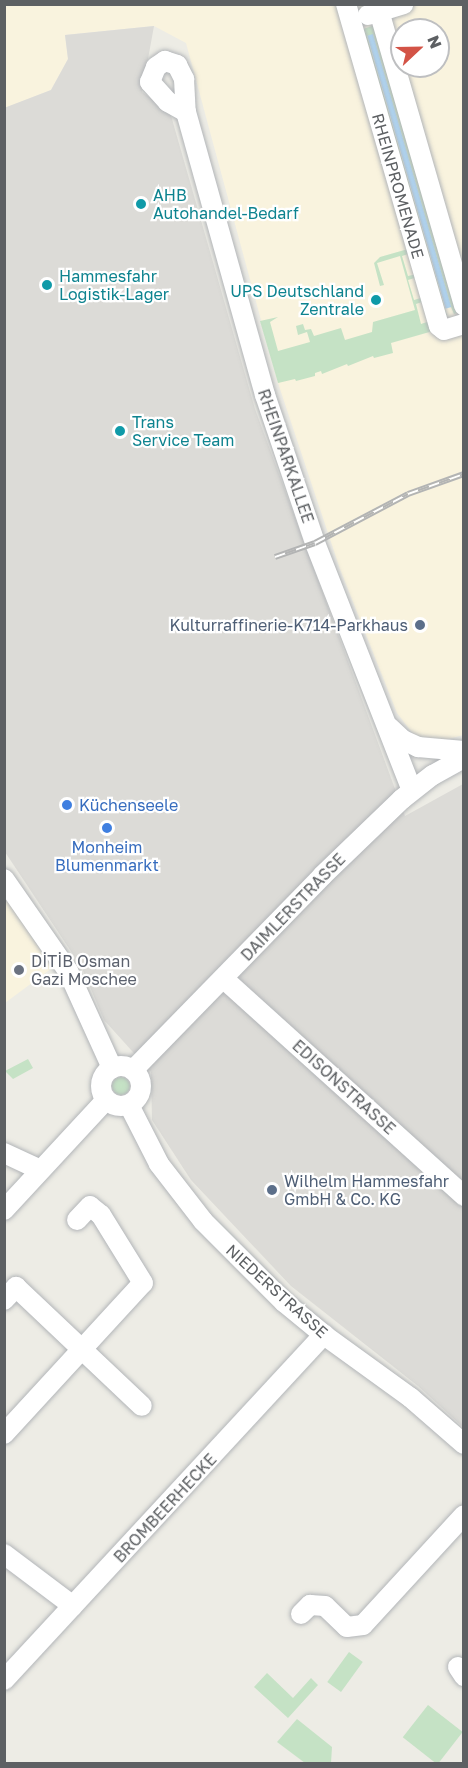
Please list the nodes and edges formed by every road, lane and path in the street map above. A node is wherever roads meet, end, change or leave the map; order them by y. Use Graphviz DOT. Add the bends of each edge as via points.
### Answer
graph roads {
  1 [pos="403,4"];
  2 [pos="378,8"];
  3 [pos="348,12"];
  4 [pos="186,112"];
  5 [pos="464,306"];
  6 [pos="464,324"];
  7 [pos="387,725"];
  8 [pos="464,751"];
  9 [pos="464,758"];
  10 [pos="412,790"];
  11 [pos="4,879"];
  12 [pos="224,979"];
  13 [pos="112,1068"];
  14 [pos="133,1070"];
  15 [pos="106,1100"];
  16 [pos="129,1105"];
  17 [pos="4,1153"];
  18 [pos="40,1170"];
  19 [pos="464,1196"];
  20 [pos="4,1210"];
  21 [pos="77,1220"];
  22 [pos="4,1300"];
  23 [pos="324,1335"];
  24 [pos="81,1349"];
  25 [pos="142,1406"];
  26 [pos="6,1429"];
  27 [pos="464,1444"];
  28 [pos="464,1515"];
  29 [pos="4,1554"];
  30 [pos="73,1606"];
  31 [pos="301,1614"];
  32 [pos="4,1680"];
  1 -- 2 [label="street, RHEINPROMENADE"];
  2 -- 3 [label="street, RHEINPROMENADE"];
  2 -- 5 [label="street, RHEINPROMENADE"];
  3 -- 6 [label="street, RHEINPROMENADE" via="439,326 444,330"];
  4 -- 7 [label="street, RHEINPARKALLEE" via="265,395 315,543"];
  7 -- 8 [label="street" via="418,747"];
  7 -- 10 [label="street, RHEINPARKALLEE"];
  9 -- 10 [label="street, DAIMLERSTRASSE"];
  10 -- 12 [label="street, DAIMLERSTRASSE" via="322,876"];
  11 -- 13 [label="street" via="68,971"];
  12 -- 14 [label="street, DAIMLERSTRASSE"];
  12 -- 19 [label="street, EDISONSTRASSE"];
  13 -- 14 [label="street" via="125,1066"];
  13 -- 15 [label="street" via="101,1083"];
  14 -- 16 [label="street" via="141,1089"];
  15 -- 16 [label="street" via="116,1106"];
  15 -- 18 [label="street"];
  16 -- 23 [label="street, NIEDERSTRASSE" via="159,1164 203,1221 284,1302"];
  17 -- 18 [label="street"];
  18 -- 20 [label="street"];
  21 -- 24 [label="street" via="90,1206 101,1215 143,1284"];
  22 -- 24 [label="street" via="16,1287"];
  23 -- 27 [label="street, NIEDERSTRASSE" via="411,1398"];
  23 -- 30 [label="street, BROMBEERHECKE"];
  24 -- 25 [label="street"];
  24 -- 26 [label="street"];
  28 -- 31 [label="street" via="363,1625 347,1627 325,1606 310,1605"];
  29 -- 30 [label="street"];
  30 -- 32 [label="street, BROMBEERHECKE"];
}
